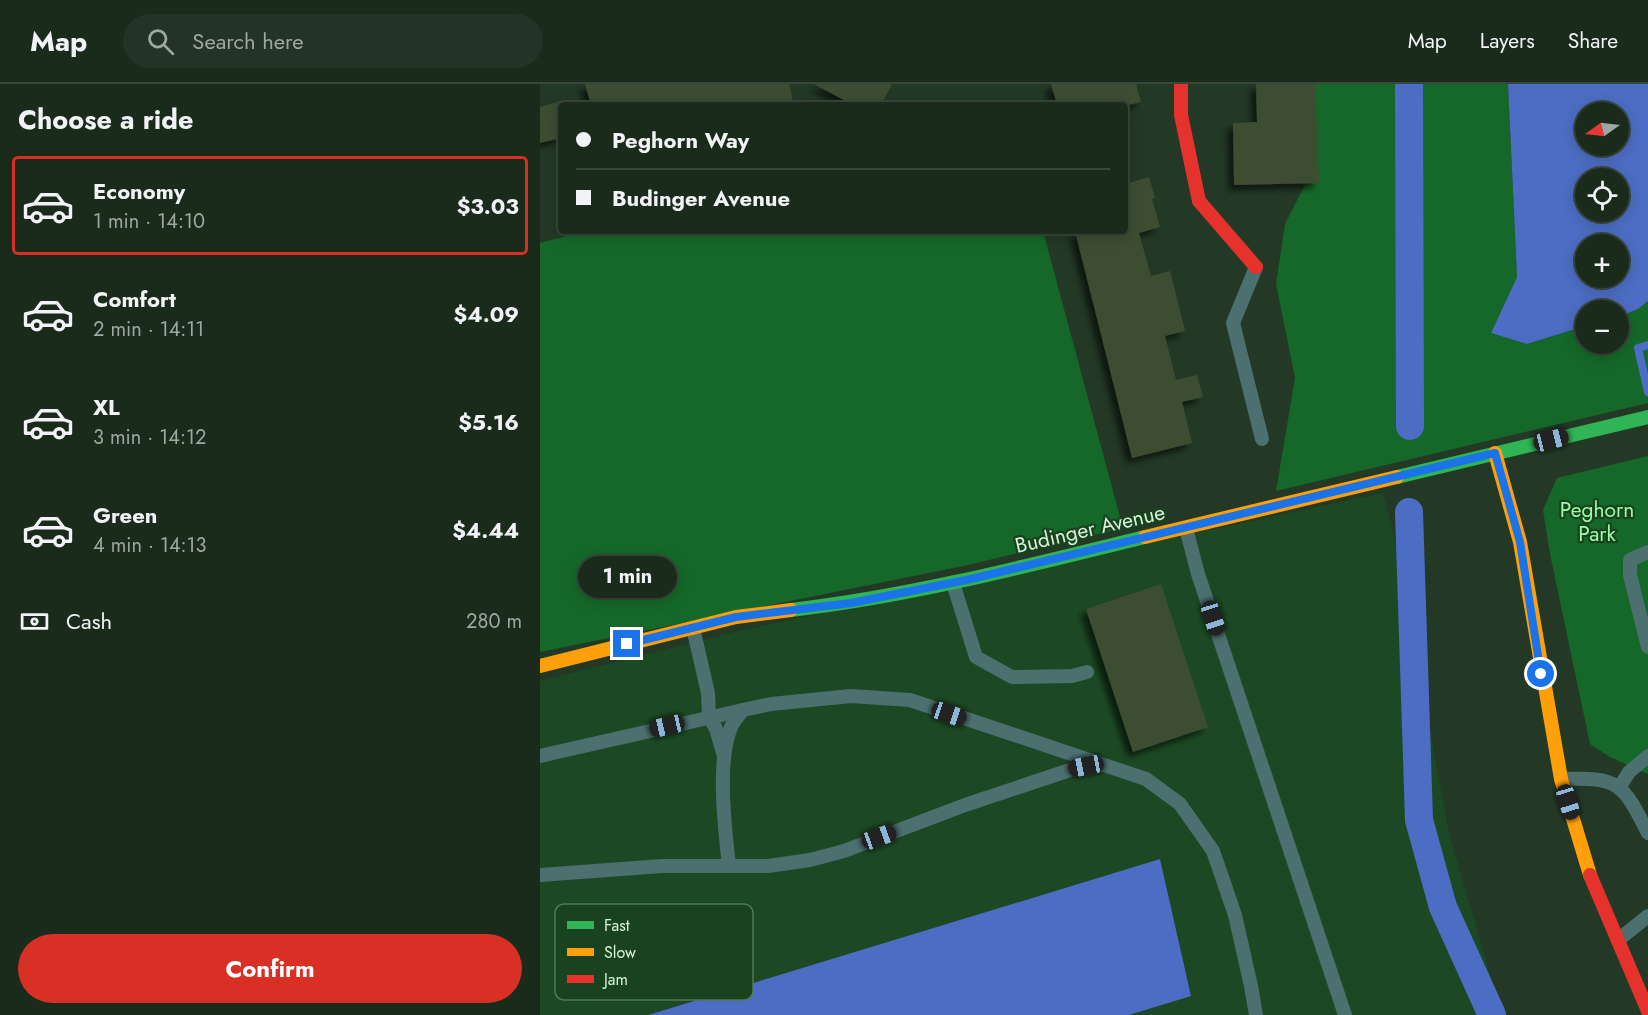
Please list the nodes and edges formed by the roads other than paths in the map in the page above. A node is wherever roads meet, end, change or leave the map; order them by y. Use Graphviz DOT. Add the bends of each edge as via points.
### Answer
graph roads {
  1 [pos="1181,84"];
  2 [pos="1256,267"];
  3 [pos="1648,417"];
  4 [pos="1262,439"];
  5 [pos="1495,453"];
  6 [pos="1185,528"];
  7 [pos="1648,552"];
  8 [pos="953,583"];
  9 [pos="693,628"];
  10 [pos="1648,647"];
  11 [pos="540,666"];
  12 [pos="1087,672"];
  13 [pos="743,710"];
  14 [pos="709,716"];
  15 [pos="540,756"];
  16 [pos="1648,756"];
  17 [pos="724,758"];
  18 [pos="1100,764"];
  19 [pos="1561,779"];
  20 [pos="1618,788"];
  21 [pos="1648,833"];
  22 [pos="729,866"];
  23 [pos="540,875"];
  24 [pos="1648,916"];
  25 [pos="1618,940"];
  26 [pos="1648,1011"];
  27 [pos="1256,1015"];
  28 [pos="1345,1015"];
  1 -- 2 [label="street" via="1181,115 1199,201"];
  2 -- 4 [label="lane" via="1233,323"];
  3 -- 5 [label="street, Budinger Avenue"];
  5 -- 6 [label="street, Budinger Avenue"];
  5 -- 19 [label="street" via="1520,542"];
  6 -- 8 [label="street, Budinger Avenue"];
  6 -- 28 [label="lane"];
  7 -- 10 [label="lane" via="1630,560 1630,575"];
  8 -- 9 [label="street, Budinger Avenue" via="851,603 736,617"];
  8 -- 12 [label="lane" via="976,657 1012,677"];
  9 -- 11 [label="street, Budinger Avenue"];
  9 -- 14 [label="lane" via="708,693"];
  13 -- 14 [label="lane"];
  13 -- 17 [label="lane" via="732,726"];
  13 -- 18 [label="lane" via="851,696 910,700"];
  14 -- 15 [label="lane"];
  14 -- 17 [label="lane"];
  16 -- 20 [label="lane"];
  17 -- 22 [label="lane" via="723,812"];
  18 -- 22 [label="lane" via="1073,769 965,805 844,851 768,866"];
  18 -- 27 [label="lane" via="1146,778 1180,804 1213,851 1234,915"];
  19 -- 20 [label="lane" via="1597,779 1612,782"];
  19 -- 25 [label="street" via="1588,870"];
  20 -- 21 [label="lane" via="1632,800"];
  22 -- 23 [label="lane" via="662,866"];
  24 -- 25 [label="lane"];
  25 -- 26 [label="street"];
}
